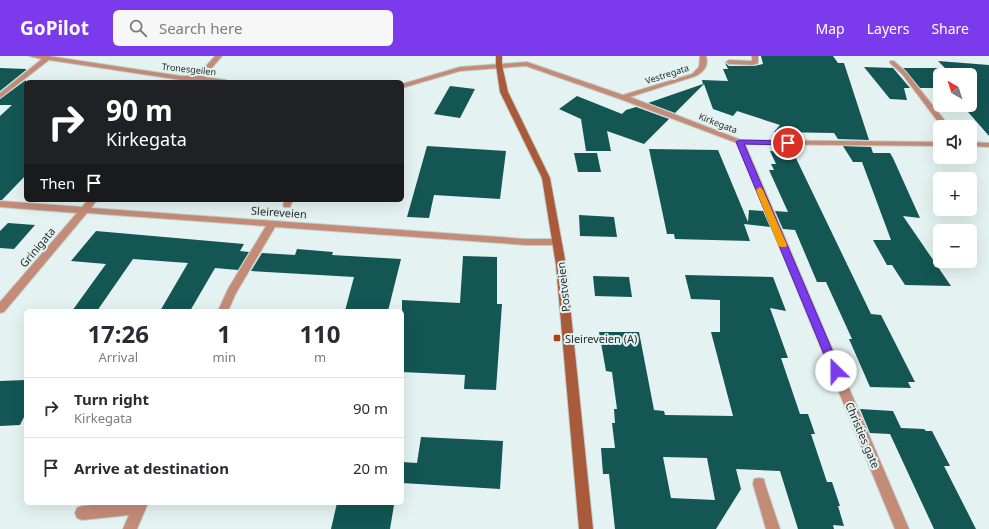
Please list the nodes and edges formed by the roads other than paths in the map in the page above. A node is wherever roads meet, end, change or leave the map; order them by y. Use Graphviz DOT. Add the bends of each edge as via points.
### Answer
graph roads {
  1 [pos="32,56"];
  2 [pos="220,56"];
  3 [pos="703,56"];
  4 [pos="754,56"];
  5 [pos="48,58"];
  6 [pos="62,58"];
  7 [pos="499,60"];
  8 [pos="729,62"];
  9 [pos="892,62"];
  10 [pos="196,80"];
  11 [pos="404,85"];
  12 [pos="0,96"];
  13 [pos="623,97"];
  14 [pos="941,120"];
  15 [pos="740,142"];
  16 [pos="933,144"];
  17 [pos="977,144"];
  18 [pos="989,144"];
  19 [pos="91,202"];
  20 [pos="0,204"];
  21 [pos="83,211"];
  22 [pos="272,224"];
  23 [pos="556,242"];
  24 [pos="0,309"];
  25 [pos="225,309"];
  26 [pos="759,484"];
  27 [pos="140,505"];
  28 [pos="82,513"];
  29 [pos="130,529"];
  30 [pos="586,529"];
  31 [pos="773,529"];
  32 [pos="902,529"];
  1 -- 5 [label="street, Tronesgeilen"];
  2 -- 10 [label="street"];
  3 -- 13 [label="street, Vestregata" via="705,62 702,70 694,75"];
  4 -- 8 [label="street" via="756,62 753,63"];
  5 -- 6 [label="street, Tronesgeilen"];
  5 -- 12 [label="street"];
  6 -- 10 [label="street, Tronesgeilen"];
  7 -- 11 [label="street" via="460,68"];
  7 -- 13 [label="street, Kirkegata" via="527,64"];
  7 -- 23 [label="street, Postveien" via="504,92 546,178"];
  9 -- 14 [label="street" via="904,72"];
  13 -- 15 [label="street, Kirkegata"];
  15 -- 16 [label="street, Kirkegata"];
  15 -- 32 [label="street, Christies gate"];
  17 -- 18 [label="street"];
  19 -- 21 [label="street, Grinigata"];
  20 -- 21 [label="street, Sleireveien"];
  21 -- 22 [label="street, Sleireveien"];
  21 -- 24 [label="street, Grinigata"];
  22 -- 23 [label="street, Sleireveien"];
  22 -- 25 [label="street"];
  23 -- 30 [label="street, Postveien" via="561,265"];
  26 -- 31 [label="street"];
  27 -- 28 [label="street"];
  27 -- 29 [label="street"];
}
